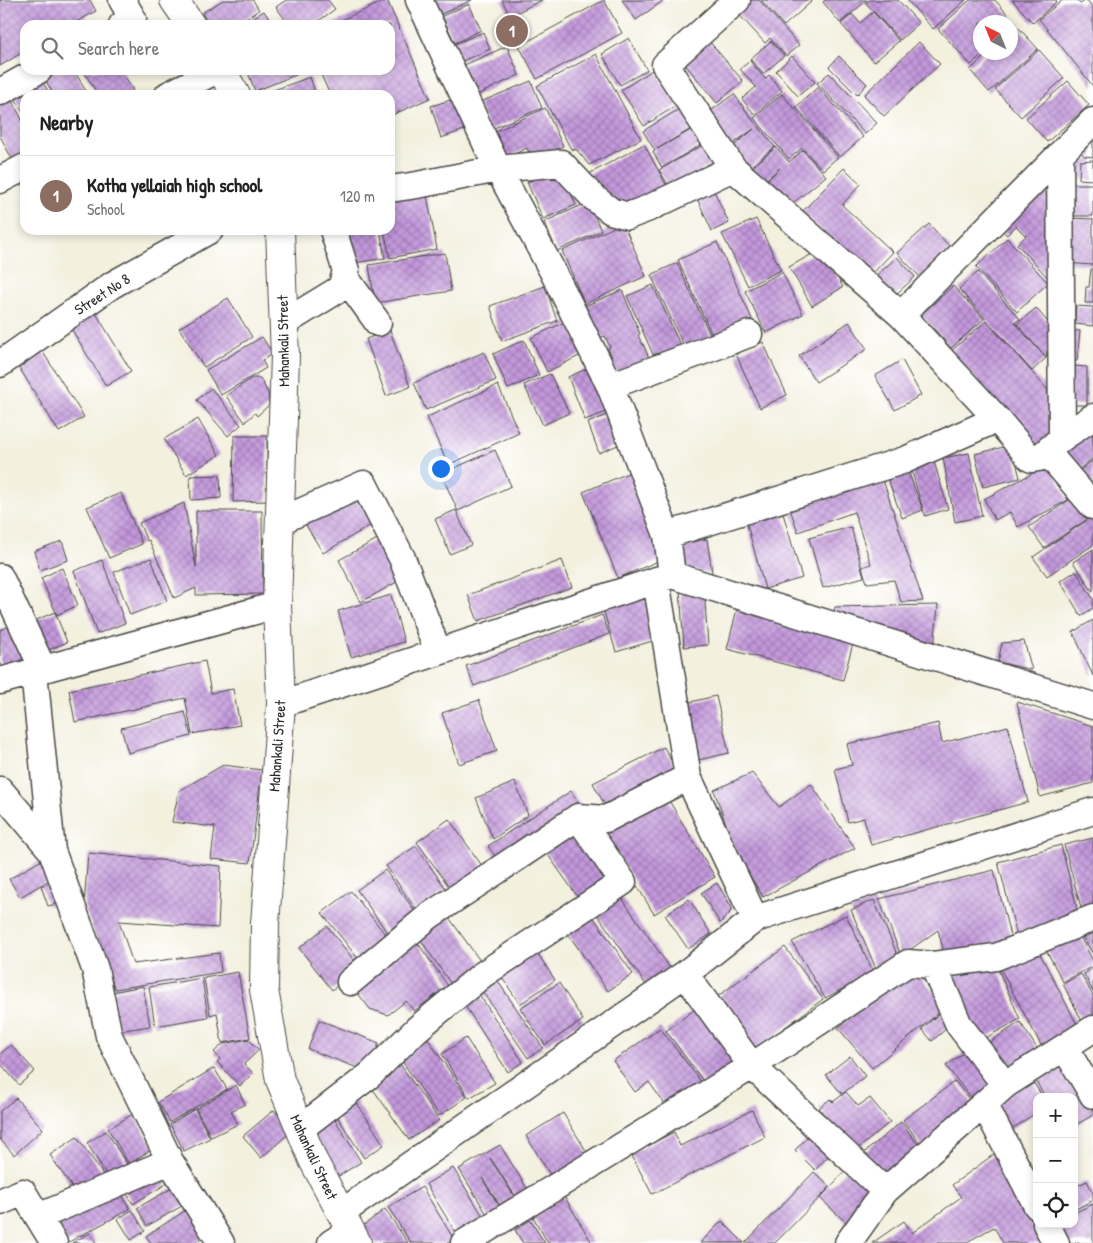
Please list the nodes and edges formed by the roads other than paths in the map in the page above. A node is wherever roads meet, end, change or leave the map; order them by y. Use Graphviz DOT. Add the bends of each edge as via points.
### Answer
graph roads {
  1 [pos="122,0"];
  2 [pos="174,0"];
  3 [pos="419,0"];
  4 [pos="736,0"];
  5 [pos="131,20"];
  6 [pos="188,20"];
  7 [pos="31,75"];
  8 [pos="209,75"];
  9 [pos="222,75"];
  10 [pos="178,90"];
  11 [pos="233,90"];
  12 [pos="0,92"];
  13 [pos="1093,121"];
  14 [pos="1060,154"];
  15 [pos="733,168"];
  16 [pos="498,169"];
  17 [pos="20,170"];
  18 [pos="0,180"];
  19 [pos="395,188"];
  20 [pos="201,235"];
  21 [pos="280,235"];
  22 [pos="335,235"];
  23 [pos="345,276"];
  24 [pos="901,315"];
  25 [pos="284,323"];
  26 [pos="378,323"];
  27 [pos="750,334"];
  28 [pos="0,364"];
  29 [pos="610,386"];
  30 [pos="1093,417"];
  31 [pos="997,419"];
  32 [pos="1055,445"];
  33 [pos="1093,506"];
  34 [pos="280,521"];
  35 [pos="667,535"];
  36 [pos="0,577"];
  37 [pos="664,578"];
  38 [pos="277,606"];
  39 [pos="438,652"];
  40 [pos="39,670"];
  41 [pos="0,681"];
  42 [pos="281,704"];
  43 [pos="1093,706"];
  44 [pos="688,777"];
  45 [pos="0,790"];
  46 [pos="1093,811"];
  47 [pos="578,817"];
  48 [pos="52,851"];
  49 [pos="1093,918"];
  50 [pos="755,919"];
  51 [pos="933,965"];
  52 [pos="685,974"];
  53 [pos="350,982"];
  54 [pos="1093,1029"];
  55 [pos="1065,1048"];
  56 [pos="752,1066"];
  57 [pos="1005,1086"];
  58 [pos="1093,1095"];
  59 [pos="984,1104"];
  60 [pos="300,1129"];
  61 [pos="170,1161"];
  62 [pos="885,1191"];
  63 [pos="1033,1198"];
  64 [pos="0,1202"];
  65 [pos="38,1217"];
  66 [pos="1048,1228"];
  67 [pos="345,1233"];
  68 [pos="54,1243"];
  69 [pos="221,1243"];
  70 [pos="464,1243"];
  71 [pos="848,1243"];
  72 [pos="1056,1243"];
  1 -- 5 [label="street"];
  2 -- 6 [label="street"];
  3 -- 16 [label="street"];
  4 -- 15 [label="street" via="665,65"];
  7 -- 12 [label="street"];
  8 -- 10 [label="street"];
  9 -- 11 [label="street"];
  13 -- 14 [label="street"];
  14 -- 24 [label="street"];
  14 -- 32 [label="street"];
  15 -- 16 [label="street" via="628,216 611,211 593,197 561,163"];
  15 -- 24 [label="street"];
  16 -- 19 [label="street"];
  16 -- 29 [label="street"];
  17 -- 18 [label="street"];
  20 -- 28 [label="street, Street No 8" via="112,285"];
  21 -- 25 [label="street, Mahankali Street"];
  22 -- 23 [label="street"];
  23 -- 25 [label="street" via="341,288"];
  23 -- 26 [label="street"];
  24 -- 31 [label="street"];
  25 -- 34 [label="street, Mahankali Street"];
  27 -- 29 [label="street"];
  29 -- 35 [label="street"];
  30 -- 32 [label="street"];
  31 -- 32 [label="street" via="1032,459 1039,458"];
  31 -- 35 [label="street" via="905,460"];
  32 -- 33 [label="street"];
  34 -- 38 [label="street, Mahankali Street"];
  34 -- 39 [label="street" via="364,484 402,558"];
  35 -- 37 [label="street"];
  36 -- 40 [label="street"];
  37 -- 39 [label="street"];
  37 -- 43 [label="street"];
  37 -- 44 [label="street"];
  38 -- 40 [label="street"];
  38 -- 42 [label="street, Mahankali Street"];
  39 -- 42 [label="street"];
  40 -- 41 [label="street"];
  40 -- 48 [label="street"];
  42 -- 60 [label="street, Mahankali Street" via="265,924 264,990 280,1080"];
  44 -- 47 [label="street" via="606,819"];
  44 -- 50 [label="street"];
  45 -- 48 [label="street"];
  46 -- 50 [label="street"];
  47 -- 53 [label="street" via="430,916"];
  47 -- 60 [label="street" via="623,882 482,974 416,1029 370,1075"];
  48 -- 61 [label="street" via="95,969 109,1036"];
  49 -- 51 [label="street" via="996,957"];
  50 -- 52 [label="street"];
  51 -- 56 [label="street" via="908,963"];
  51 -- 57 [label="street" via="959,1025"];
  52 -- 56 [label="street"];
  52 -- 67 [label="street"];
  54 -- 55 [label="street"];
  55 -- 57 [label="street"];
  55 -- 58 [label="street"];
  56 -- 62 [label="street"];
  56 -- 70 [label="street"];
  57 -- 59 [label="street"];
  59 -- 62 [label="street"];
  59 -- 63 [label="street"];
  60 -- 67 [label="street, Mahankali Street"];
  61 -- 65 [label="street"];
  61 -- 69 [label="street"];
  62 -- 71 [label="street"];
  64 -- 65 [label="street" via="23,1192"];
  65 -- 68 [label="street"];
  66 -- 72 [label="street"];
}
